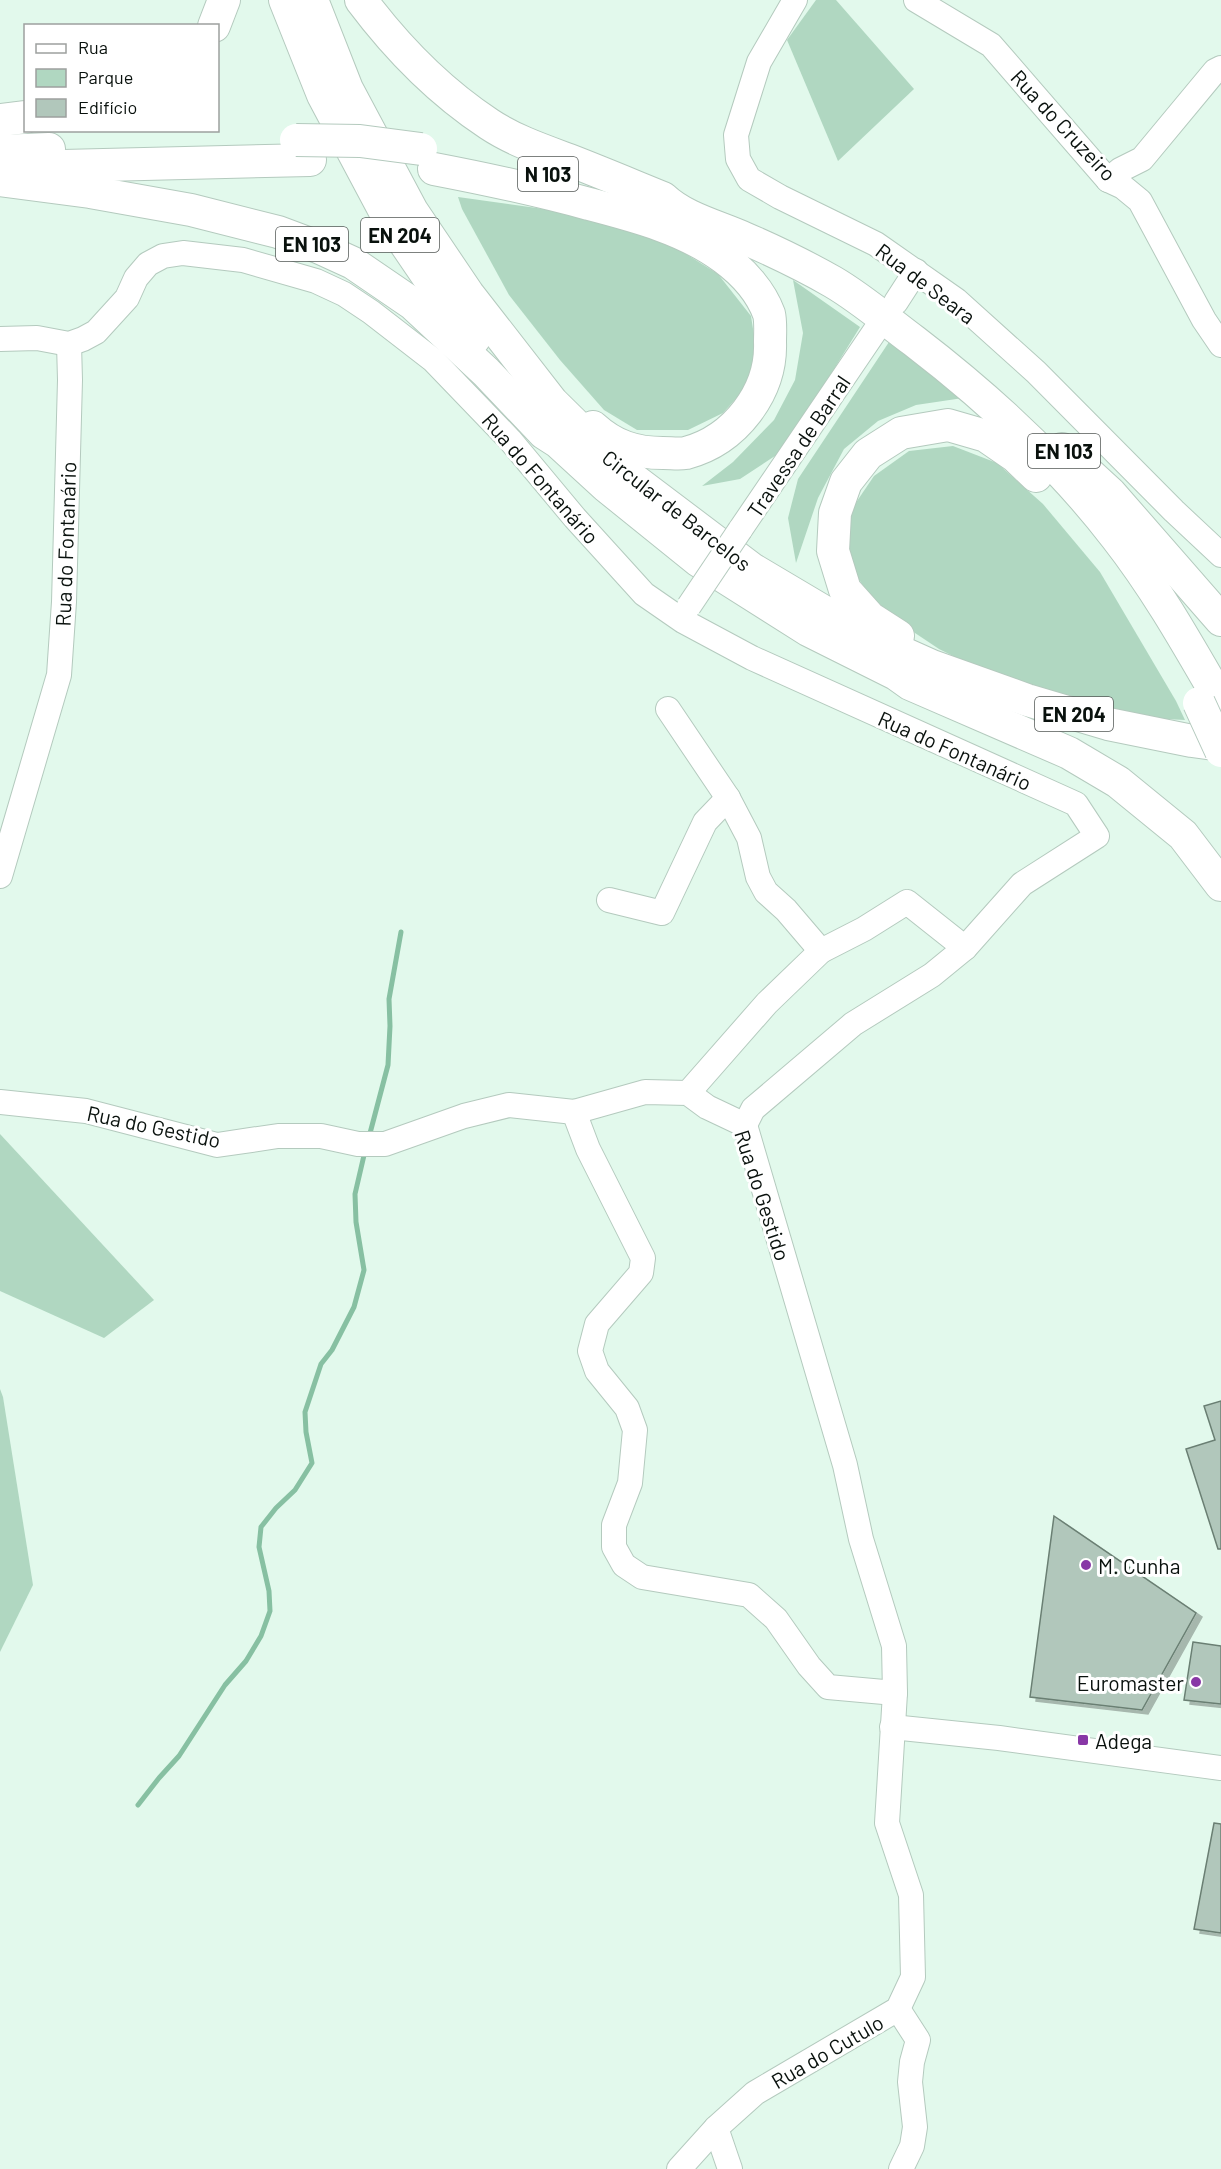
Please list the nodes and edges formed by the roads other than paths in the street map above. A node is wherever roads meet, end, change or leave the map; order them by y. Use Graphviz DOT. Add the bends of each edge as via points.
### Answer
graph roads {
  1 [pos="224,0"];
  2 [pos="285,0"];
  3 [pos="312,0"];
  4 [pos="361,0"];
  5 [pos="795,0"];
  6 [pos="916,0"];
  7 [pos="950,7"];
  8 [pos="215,24"];
  9 [pos="1221,68"];
  10 [pos="24,117"];
  11 [pos="0,120"];
  12 [pos="303,150"];
  13 [pos="0,151"];
  14 [pos="427,159"];
  15 [pos="0,168"];
  16 [pos="0,180"];
  17 [pos="1108,180"];
  18 [pos="673,208"];
  19 [pos="916,271"];
  20 [pos="884,315"];
  21 [pos="0,339"];
  22 [pos="69,344"];
  23 [pos="1221,345"];
  24 [pos="541,386"];
  25 [pos="558,442"];
  26 [pos="1221,555"];
  27 [pos="686,614"];
  28 [pos="1221,620"];
  29 [pos="932,666"];
  30 [pos="896,674"];
  31 [pos="1210,702"];
  32 [pos="668,709"];
  33 [pos="1221,745"];
  34 [pos="1221,751"];
  35 [pos="1221,764"];
  36 [pos="728,798"];
  37 [pos="0,876"];
  38 [pos="1221,885"];
  39 [pos="609,900"];
  40 [pos="965,948"];
  41 [pos="821,951"];
  42 [pos="688,1093"];
  43 [pos="0,1102"];
  44 [pos="574,1112"];
  45 [pos="745,1125"];
  46 [pos="895,1693"];
  47 [pos="892,1728"];
  48 [pos="1221,1768"];
  49 [pos="898,2009"];
  50 [pos="716,2128"];
  51 [pos="679,2169"];
  52 [pos="730,2169"];
  53 [pos="901,2169"];
  1 -- 8 [label="main road"];
  2 -- 25 [label="main road, EN 204" via="323,95 390,221 460,324 552,427"];
  3 -- 24 [label="main road, Circular de Barcelos / EN 204" via="347,89 412,211 468,294"];
  4 -- 18 [label="main road" via="414,63 491,125 532,146 663,198"];
  5 -- 19 [label="street, Rua de Seara" via="759,62 736,135 738,159 749,178 876,244"];
  6 -- 7 [label="street, Rua do Cruzeiro"];
  7 -- 17 [label="street, Rua do Cruzeiro" via="990,45"];
  9 -- 17 [label="street" via="1142,159"];
  10 -- 11 [label="main road"];
  12 -- 13 [label="main road"];
  12 -- 14 [label="main road" via="372,163"];
  12 -- 15 [label="main road"];
  14 -- 18 [label="main road, N 103" via="527,169 659,208"];
  14 -- 24 [label="main road" via="629,215 690,237 724,258 751,282 769,316 771,356 761,391 740,422 712,442 685,453 645,453 609,441"];
  16 -- 25 [label="main road, EN 103" via="191,210 278,232 353,263 413,304 544,433"];
  17 -- 23 [label="street, Rua do Cruzeiro" via="1140,201"];
  18 -- 20 [label="main road, EN 103" via="833,282"];
  19 -- 20 [label="street, Travessa de Barral"];
  19 -- 26 [label="street, Rua de Seara" via="956,300 1036,372"];
  20 -- 27 [label="street, Travessa de Barral, bridge"];
  20 -- 28 [label="main road, EN 103" via="903,321 1013,405 1110,493"];
  20 -- 31 [label="main road" via="1005,418 1116,536 1165,606"];
  21 -- 22 [label="street" via="37,338"];
  22 -- 27 [label="street, Rua do Fontanário" via="96,332 127,298 148,264 163,256 183,253 243,260 316,281 371,312 433,360 510,440 644,594"];
  22 -- 37 [label="street, Rua do Fontanário" via="59,675"];
  24 -- 29 [label="main road, Circular de Barcelos / EN 204" via="552,402 621,470 743,563 865,636"];
  25 -- 30 [label="main road, EN 103" via="699,561 808,630"];
  27 -- 40 [label="street, Rua do Fontanário" via="752,658 1076,804 1097,836 1022,884"];
  29 -- 31 [label="main road" via="916,647 870,618 845,590 832,551 835,513 846,482 868,454 901,433 948,425 986,436 1015,456 1052,492 1098,544"];
  29 -- 33 [label="main road, Circular de Barcelos / EN 204" via="1107,724"];
  30 -- 35 [label="main road, EN 103" via="912,676 1023,718 1102,741"];
  30 -- 38 [label="main road" via="909,684 1069,753 1118,782 1183,835"];
  31 -- 34 [label="main road, bridge"];
  32 -- 36 [label="street"];
  36 -- 39 [label="street" via="705,822 662,913"];
  36 -- 41 [label="street" via="749,838 758,877 766,891"];
  40 -- 41 [label="street" via="907,902"];
  40 -- 45 [label="street, Rua do Fontanário" via="932,975 854,1024 753,1108"];
  41 -- 42 [label="street" via="767,1003"];
  42 -- 44 [label="street, Rua do Gestido" via="645,1092"];
  42 -- 45 [label="street, Rua do Gestido"];
  43 -- 44 [label="street, Rua do Gestido" via="86,1111 217,1145 278,1136 321,1136 358,1144 386,1144 464,1116 509,1105"];
  44 -- 46 [label="street" via="642,1258 640,1273 597,1324 590,1351 597,1371 627,1408 635,1430 630,1483 614,1525 614,1547 624,1565 642,1577 749,1595 776,1618 828,1686"];
  45 -- 46 [label="street, Rua do Gestido" via="894,1646"];
  46 -- 47 [label="street, Rua do Gestido"];
  47 -- 48 [label="street"];
  47 -- 49 [label="street, Rua do Cutulo" via="887,1823 911,1895 913,1977"];
  49 -- 50 [label="street, Rua do Cutulo" via="755,2093"];
  49 -- 53 [label="street" via="918,2040 909,2082 915,2127 912,2146"];
  50 -- 51 [label="street, Rua do Cutulo"];
  50 -- 52 [label="street"];
}
